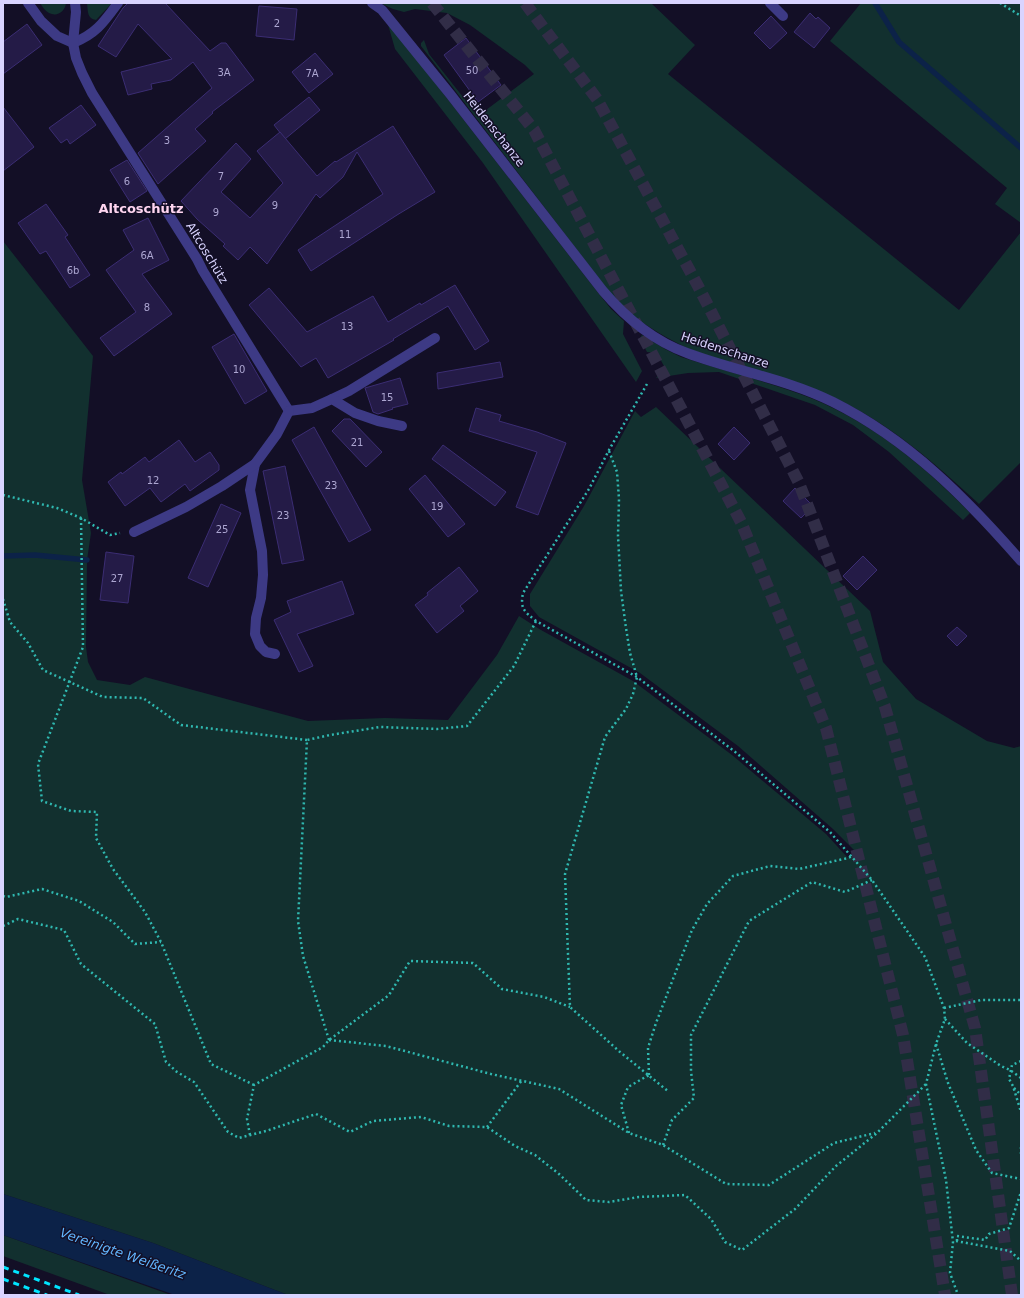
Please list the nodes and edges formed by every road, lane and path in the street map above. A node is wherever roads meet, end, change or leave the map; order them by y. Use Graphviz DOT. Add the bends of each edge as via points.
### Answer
graph roads {
  1 [pos="28,3"];
  2 [pos="75,3"];
  3 [pos="118,3"];
  4 [pos="372,3"];
  5 [pos="770,3"];
  6 [pos="1000,3"];
  7 [pos="783,16"];
  8 [pos="1021,16"];
  9 [pos="73,44"];
  10 [pos="435,338"];
  11 [pos="647,384"];
  12 [pos="332,399"];
  13 [pos="289,411"];
  14 [pos="402,426"];
  15 [pos="609,450"];
  16 [pos="255,464"];
  17 [pos="3,495"];
  18 [pos="81,518"];
  19 [pos="134,532"];
  20 [pos="110,535"];
  21 [pos="1021,561"];
  22 [pos="3,599"];
  23 [pos="536,621"];
  24 [pos="275,654"];
  25 [pos="637,677"];
  26 [pos="70,683"];
  27 [pos="307,740"];
  28 [pos="852,856"];
  29 [pos="872,880"];
  30 [pos="3,896"];
  31 [pos="3,926"];
  32 [pos="161,942"];
  33 [pos="1021,1000"];
  34 [pos="570,1007"];
  35 [pos="944,1008"];
  36 [pos="945,1019"];
  37 [pos="329,1040"];
  38 [pos="936,1044"];
  39 [pos="1021,1062"];
  40 [pos="1010,1070"];
  41 [pos="649,1075"];
  42 [pos="1021,1078"];
  43 [pos="522,1080"];
  44 [pos="254,1084"];
  45 [pos="926,1084"];
  46 [pos="1014,1088"];
  47 [pos="669,1092"];
  48 [pos="1021,1095"];
  49 [pos="1021,1112"];
  50 [pos="487,1127"];
  51 [pos="629,1133"];
  52 [pos="877,1133"];
  53 [pos="250,1135"];
  54 [pos="663,1145"];
  55 [pos="1021,1147"];
  56 [pos="1021,1154"];
  57 [pos="1021,1179"];
  58 [pos="1021,1192"];
  59 [pos="958,1241"];
  60 [pos="953,1242"];
  61 [pos="1021,1261"];
  62 [pos="958,1295"];
  1 -- 9 [label="street" via="41,21 58,36"];
  2 -- 9 [label="street, Altcoschütz"];
  3 -- 9 [label="street" via="100,27"];
  4 -- 21 [label="street, Heidenschanze" via="382,10 450,94 603,291 632,321 658,339 686,353 812,393 877,427 958,492"];
  5 -- 7 [label="street"];
  6 -- 8 [label="path"];
  9 -- 13 [label="street, Altcoschütz" via="76,58 92,93"];
  10 -- 12 [label="street"];
  11 -- 15 [label="path"];
  12 -- 13 [label="street" via="312,408"];
  12 -- 14 [label="street" via="355,413"];
  13 -- 16 [label="street" via="277,434"];
  15 -- 23 [label="path" via="589,489 524,593 524,611"];
  15 -- 25 [label="path" via="617,472 621,591 630,653"];
  16 -- 19 [label="street" via="222,486"];
  16 -- 24 [label="street" via="250,490 262,551 263,575 255,634 260,646 266,652"];
  17 -- 18 [label="path" via="57,508"];
  18 -- 20 [label="path"];
  18 -- 26 [label="path" via="83,647"];
  22 -- 26 [label="path" via="10,622 28,643 43,670"];
  23 -- 25 [label="path"];
  23 -- 27 [label="path" via="514,666 467,726 437,730 380,727"];
  25 -- 28 [label="path" via="734,750 830,832"];
  25 -- 34 [label="path" via="626,709 605,737 565,874"];
  26 -- 27 [label="path" via="103,697 143,698 181,725"];
  26 -- 32 [label="path" via="38,764 42,801 71,811 97,812 96,838 113,869 145,912"];
  27 -- 37 [label="path" via="298,921 303,956"];
  28 -- 29 [label="path"];
  28 -- 41 [label="path" via="799,870 770,866 733,876 706,904 692,930 656,1022 648,1048"];
  29 -- 35 [label="path" via="925,957"];
  29 -- 54 [label="path" via="845,892 812,882 748,922 691,1035 694,1098 672,1120"];
  30 -- 32 [label="path" via="42,889 79,901 113,922 135,944"];
  31 -- 53 [label="path" via="18,919 64,930 81,964 155,1024 166,1062 194,1082 228,1132 239,1138"];
  32 -- 44 [label="path" via="211,1064"];
  33 -- 35 [label="path" via="981,1000"];
  34 -- 37 [label="path" via="544,997 502,989 473,963 410,961 389,996"];
  34 -- 41 [label="path"];
  35 -- 36 [label="path"];
  36 -- 38 [label="path"];
  36 -- 40 [label="path" via="967,1043"];
  37 -- 43 [label="path" via="386,1046"];
  37 -- 44 [label="path" via="323,1047"];
  38 -- 45 [label="path"];
  38 -- 57 [label="path" via="948,1083 976,1150 992,1173"];
  39 -- 40 [label="path" via="1012,1065"];
  40 -- 42 [label="path"];
  40 -- 46 [label="path" via="1008,1079"];
  41 -- 47 [label="path"];
  41 -- 51 [label="path" via="628,1086 621,1105"];
  43 -- 50 [label="path"];
  43 -- 51 [label="path" via="559,1089"];
  44 -- 53 [label="path" via="247,1119"];
  45 -- 52 [label="path"];
  45 -- 60 [label="path" via="946,1180"];
  46 -- 48 [label="path"];
  46 -- 49 [label="path"];
  50 -- 52 [label="path" via="515,1146 535,1155 586,1200 609,1202 639,1197 685,1195 711,1219 725,1242 742,1250 795,1209 836,1166"];
  50 -- 53 [label="path" via="449,1126 421,1117 373,1121 350,1132 316,1114"];
  51 -- 54 [label="path"];
  52 -- 54 [label="path" via="834,1143 769,1185 726,1184"];
  55 -- 56 [label="path"];
  58 -- 59 [label="path" via="1009,1228 989,1234 985,1240 957,1236"];
  59 -- 60 [label="path"];
  59 -- 61 [label="path" via="1010,1251"];
  60 -- 62 [label="path" via="950,1273"];
}
